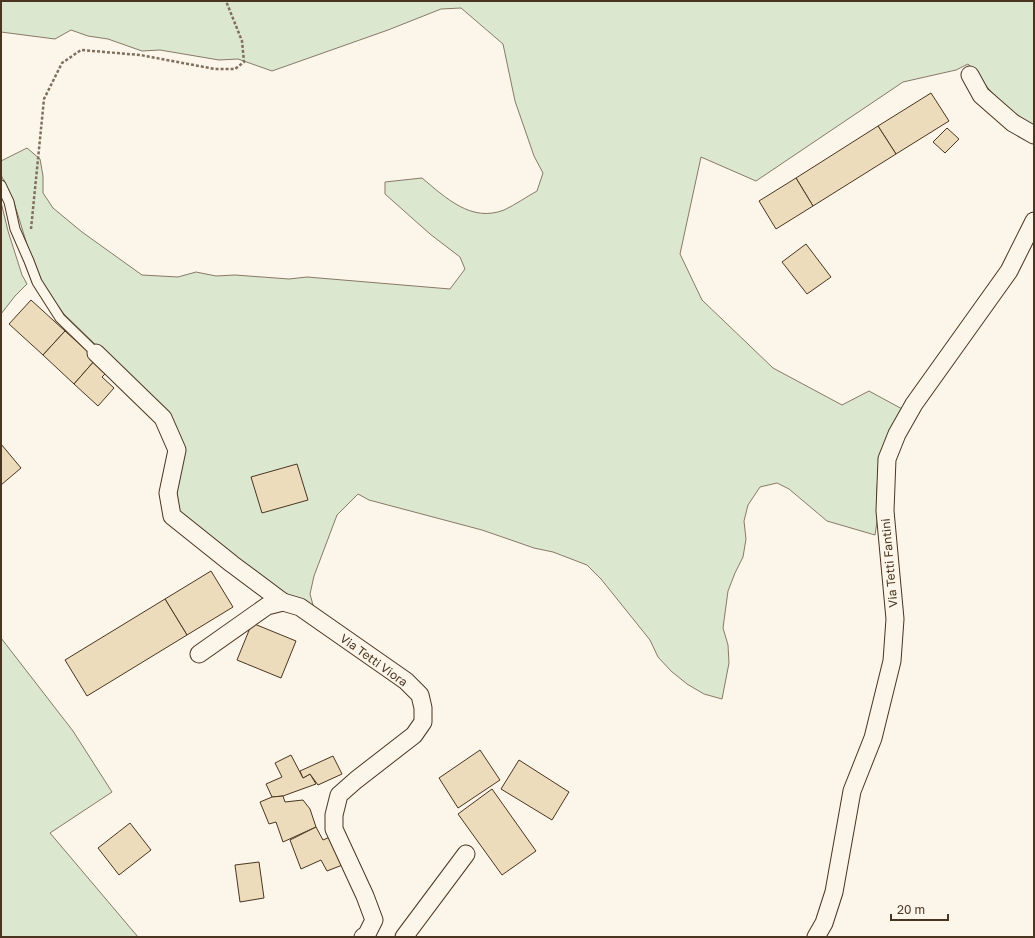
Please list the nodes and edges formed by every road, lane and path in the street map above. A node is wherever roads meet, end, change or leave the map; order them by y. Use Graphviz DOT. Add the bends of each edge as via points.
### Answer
graph roads {
  1 [pos="226,1"];
  2 [pos="970,75"];
  3 [pos="1034,135"];
  4 [pos="1,185"];
  5 [pos="1034,221"];
  6 [pos="31,231"];
  7 [pos="96,353"];
  8 [pos="284,602"];
  9 [pos="199,654"];
  10 [pos="466,854"];
  11 [pos="363,937"];
  12 [pos="404,937"];
  13 [pos="816,937"];
  1 -- 6 [label="path" via="242,41 244,62 235,69 215,69 140,55 81,50 62,63 44,99"];
  2 -- 3 [label="street" via="981,95 1013,123"];
  4 -- 7 [label="lane" via="9,202 15,229 37,282 60,318"];
  5 -- 13 [label="street, Via Tetti Fantini" via="1009,271 914,404 897,434 887,459 885,511 895,620 892,661 873,738 852,792 834,892 824,923"];
  7 -- 8 [label="street" via="163,418 167,426 177,450 168,493 172,516"];
  8 -- 9 [label="street" via="267,606"];
  8 -- 11 [label="street, Via Tetti Viora" via="300,607 406,681 420,695 423,722 414,735 339,795 334,814 334,829 374,920"];
  10 -- 12 [label="street"];
}
